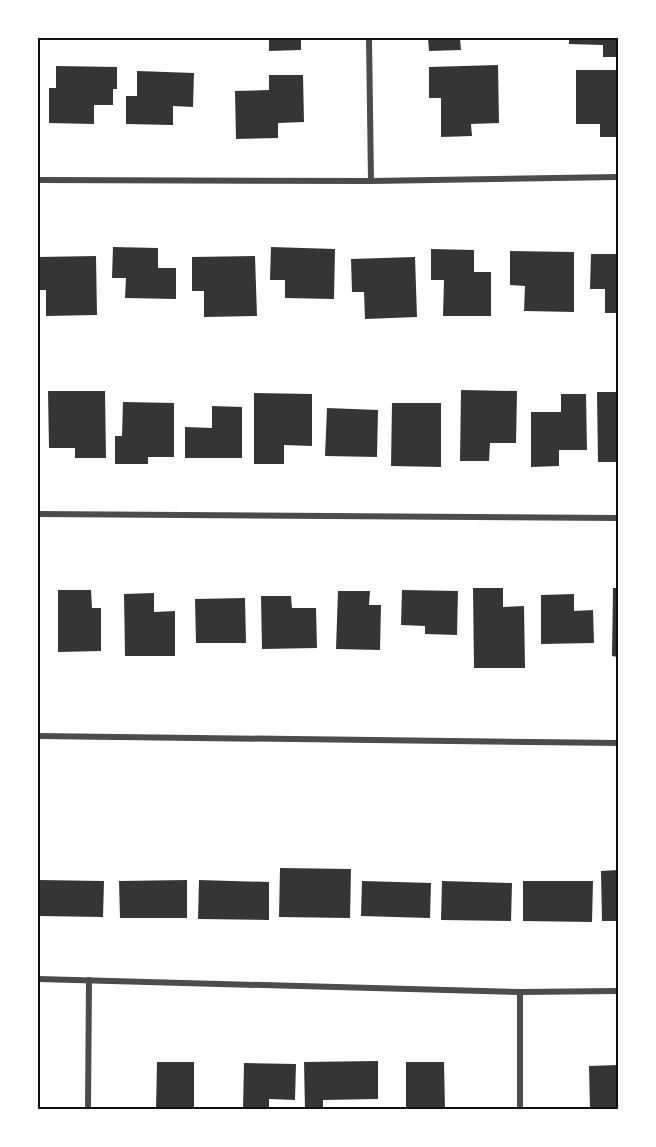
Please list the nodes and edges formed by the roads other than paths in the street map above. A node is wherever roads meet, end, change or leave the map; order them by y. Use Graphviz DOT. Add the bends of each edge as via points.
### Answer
graph roads {
  1 [pos="369,38"];
  2 [pos="618,177"];
  3 [pos="38,180"];
  4 [pos="371,181"];
  5 [pos="38,514"];
  6 [pos="618,518"];
  7 [pos="38,735"];
  8 [pos="618,743"];
  9 [pos="38,979"];
  10 [pos="89,980"];
  11 [pos="618,991"];
  12 [pos="520,992"];
  13 [pos="88,1110"];
  14 [pos="520,1110"];
  1 -- 4 [label="street"];
  2 -- 4 [label="street"];
  3 -- 4 [label="street"];
  5 -- 6 [label="street"];
  7 -- 8 [label="street"];
  9 -- 10 [label="street"];
  10 -- 12 [label="street"];
  10 -- 13 [label="street"];
  11 -- 12 [label="street"];
  12 -- 14 [label="street"];
}
